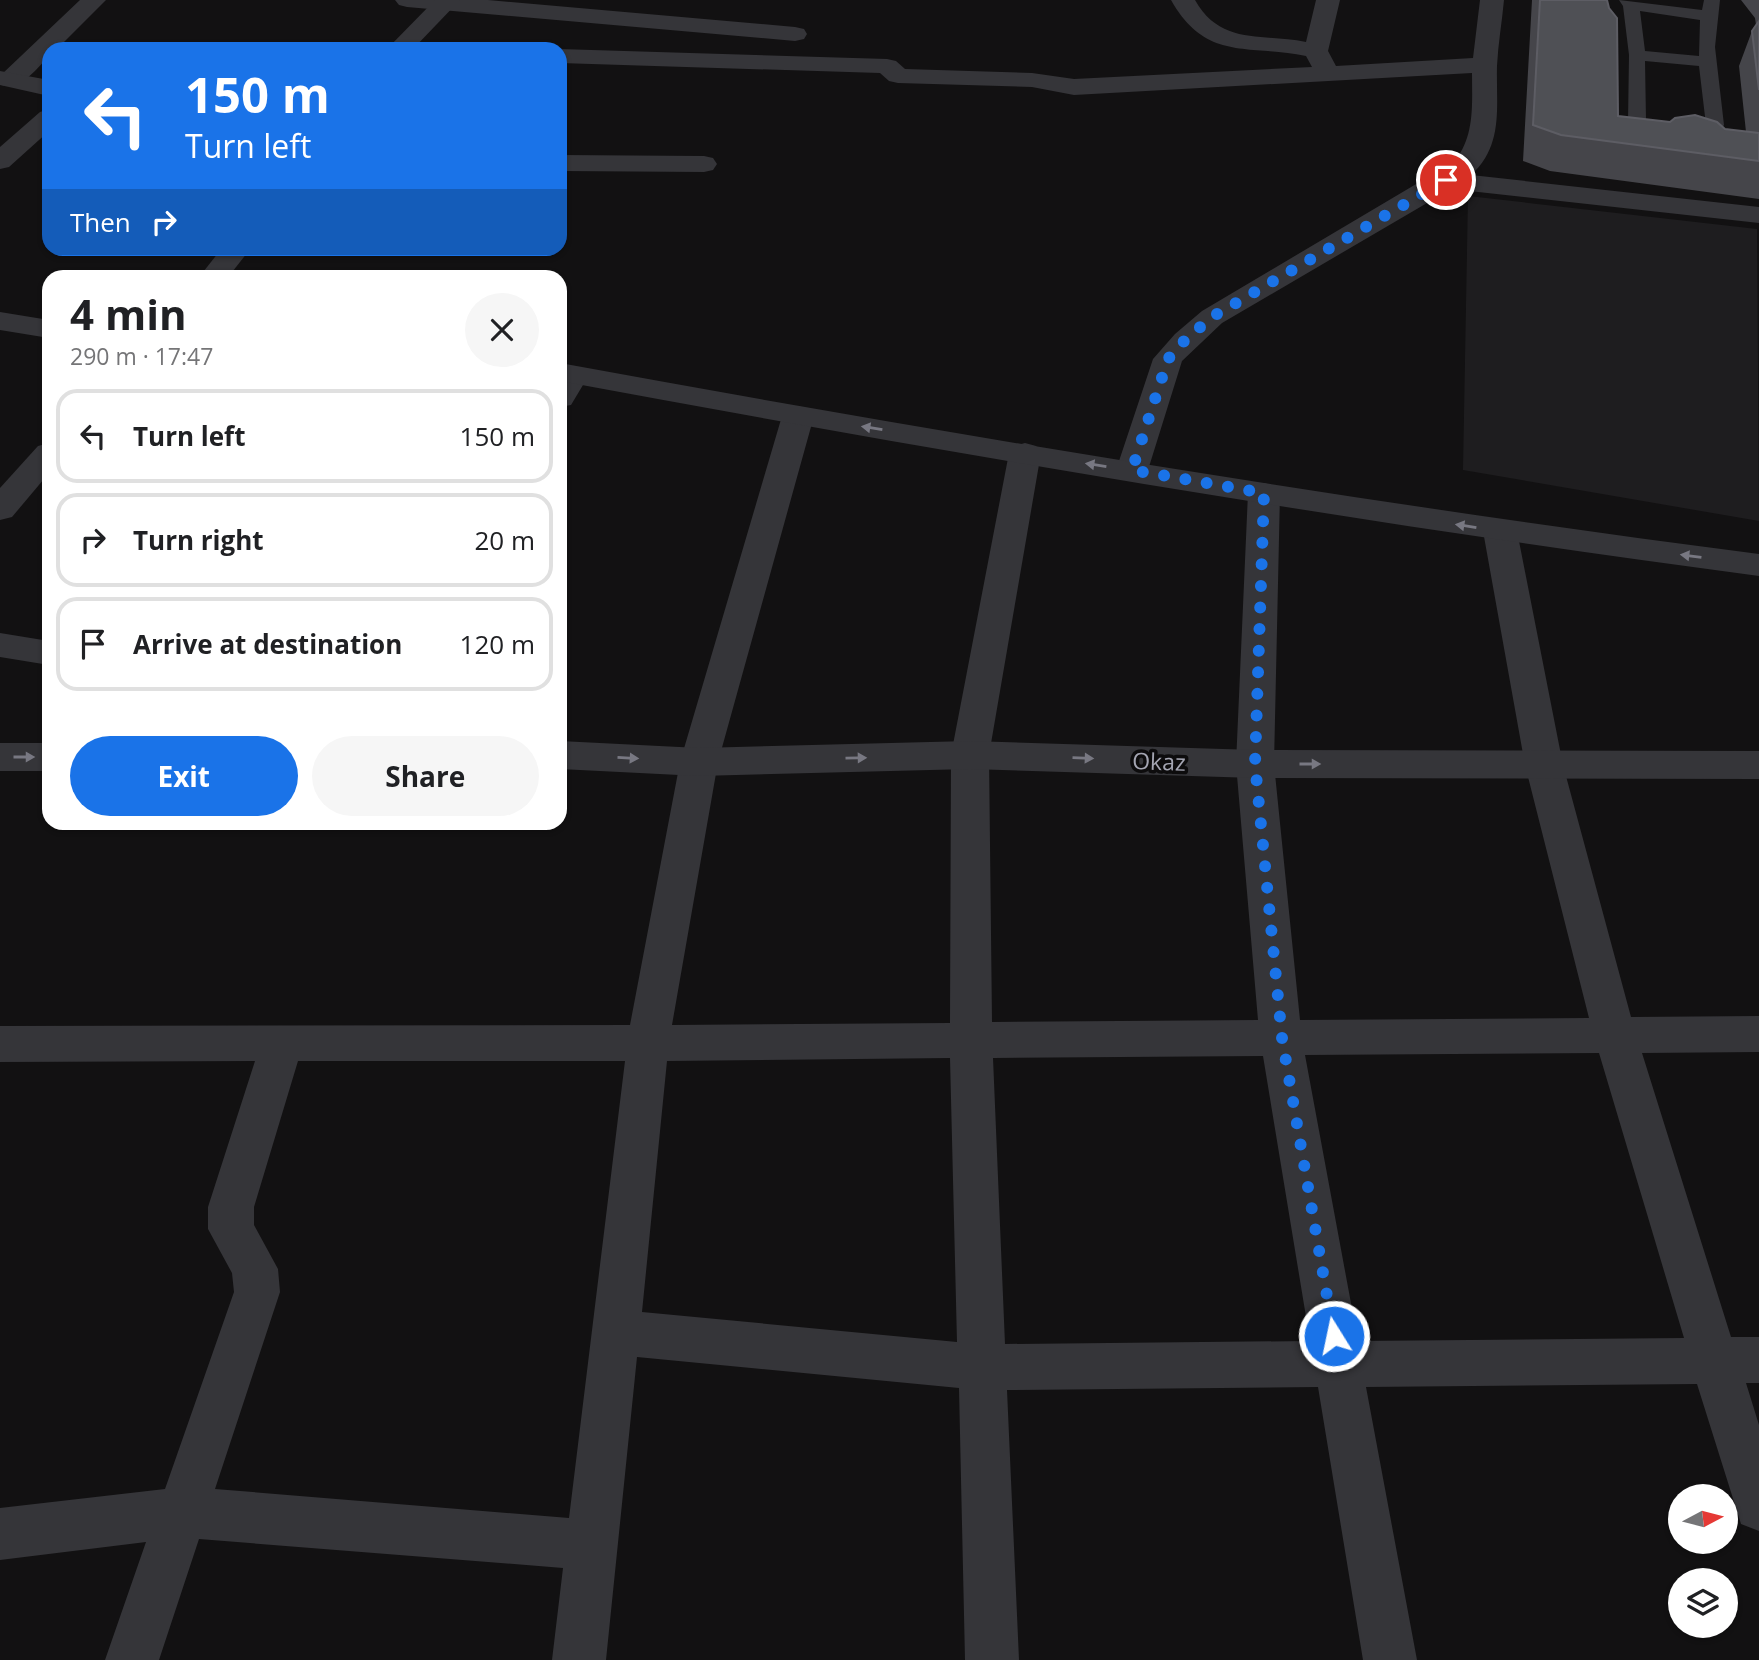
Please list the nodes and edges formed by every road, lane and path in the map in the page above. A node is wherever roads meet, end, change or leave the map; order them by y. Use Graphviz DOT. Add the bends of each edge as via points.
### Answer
graph roads {
  1 [pos="94,0"];
  2 [pos="407,0"];
  3 [pos="1183,0"];
  4 [pos="1328,0"];
  5 [pos="1492,0"];
  6 [pos="446,2"];
  7 [pos="1629,3"];
  8 [pos="1710,8"];
  9 [pos="795,34"];
  10 [pos="47,42"];
  11 [pos="406,42"];
  12 [pos="42,46"];
  13 [pos="1316,51"];
  14 [pos="1637,55"];
  15 [pos="567,56"];
  16 [pos="1706,62"];
  17 [pos="1485,65"];
  18 [pos="1328,75"];
  19 [pos="5,79"];
  20 [pos="42,87"];
  21 [pos="42,123"];
  22 [pos="0,161"];
  23 [pos="567,163"];
  24 [pos="704,164"];
  25 [pos="1446,180"];
  26 [pos="1759,215"];
  27 [pos="230,256"];
  28 [pos="219,270"];
  29 [pos="0,321"];
  30 [pos="42,328"];
  31 [pos="567,382"];
  32 [pos="798,416"];
  33 [pos="1025,453"];
  34 [pos="42,461"];
  35 [pos="1132,470"];
  36 [pos="1264,493"];
  37 [pos="0,509"];
  38 [pos="1500,531"];
  39 [pos="1759,565"];
  40 [pos="0,645"];
  41 [pos="42,652"];
  42 [pos="567,755"];
  43 [pos="970,755"];
  44 [pos="42,757"];
  45 [pos="0,758"];
  46 [pos="699,762"];
  47 [pos="1255,764"];
  48 [pos="1544,765"];
  49 [pos="1759,765"];
  50 [pos="1759,1034"];
  51 [pos="1615,1035"];
  52 [pos="1282,1038"];
  53 [pos="971,1040"];
  54 [pos="0,1044"];
  55 [pos="282,1044"];
  56 [pos="648,1044"];
  57 [pos="616,1332"];
  58 [pos="1736,1360"];
  59 [pos="1339,1364"];
  60 [pos="981,1367"];
  61 [pos="1759,1506"];
  62 [pos="183,1512"];
  63 [pos="0,1534"];
  64 [pos="592,1545"];
  65 [pos="132,1660"];
  66 [pos="579,1660"];
  67 [pos="992,1660"];
  68 [pos="1390,1660"];
  1 -- 10 [label="street"];
  2 -- 6 [label="street"];
  3 -- 13 [label="street" via="1197,22 1233,42"];
  4 -- 13 [label="street"];
  5 -- 17 [label="street"];
  6 -- 9 [label="street"];
  6 -- 11 [label="street"];
  7 -- 8 [label="lane"];
  7 -- 14 [label="lane"];
  8 -- 16 [label="lane"];
  12 -- 19 [label="street"];
  13 -- 18 [label="street"];
  14 -- 16 [label="lane"];
  14 -- 16 [label="lane" via="1637,122 1658,135 1697,139 1711,133 1715,125"];
  15 -- 18 [label="street" via="887,66 898,76 1032,80 1074,87"];
  17 -- 18 [label="street"];
  17 -- 25 [label="street" via="1484,131 1478,149"];
  19 -- 20 [label="street"];
  21 -- 22 [label="street"];
  23 -- 24 [label="street"];
  25 -- 26 [label="street"];
  25 -- 35 [label="street" via="1212,317 1185,340 1168,359"];
  27 -- 28 [label="street"];
  29 -- 30 [label="street"];
  31 -- 32 [label="street"];
  33 -- 32 [label="street, one-way"];
  32 -- 46 [label="street"];
  35 -- 33 [label="street, one-way"];
  33 -- 43 [label="street"];
  34 -- 37 [label="street"];
  35 -- 36 [label="street"];
  38 -- 36 [label="street, one-way"];
  36 -- 47 [label="street"];
  39 -- 38 [label="street, one-way"];
  38 -- 48 [label="street"];
  40 -- 41 [label="street"];
  42 -- 46 [label="street, Okaz, one-way"];
  46 -- 43 [label="street, Okaz, one-way"];
  43 -- 47 [label="street, Okaz, one-way"];
  43 -- 53 [label="street"];
  45 -- 44 [label="street, one-way"];
  46 -- 56 [label="street"];
  47 -- 48 [label="street, Okaz, one-way"];
  47 -- 52 [label="street"];
  48 -- 49 [label="street, Okaz"];
  48 -- 51 [label="street"];
  50 -- 51 [label="street"];
  51 -- 52 [label="street"];
  51 -- 58 [label="street"];
  52 -- 53 [label="street"];
  52 -- 59 [label="street"];
  53 -- 56 [label="street"];
  53 -- 60 [label="street"];
  54 -- 55 [label="street"];
  55 -- 56 [label="street"];
  55 -- 62 [label="street" via="231,1207 231,1229 255,1269 257,1292"];
  56 -- 57 [label="street"];
  57 -- 60 [label="street"];
  57 -- 64 [label="street"];
  58 -- 59 [label="street"];
  58 -- 61 [label="street"];
  59 -- 60 [label="street"];
  59 -- 68 [label="street"];
  60 -- 67 [label="street"];
  62 -- 63 [label="street"];
  62 -- 64 [label="street"];
  62 -- 65 [label="street"];
  64 -- 66 [label="street"];
}
